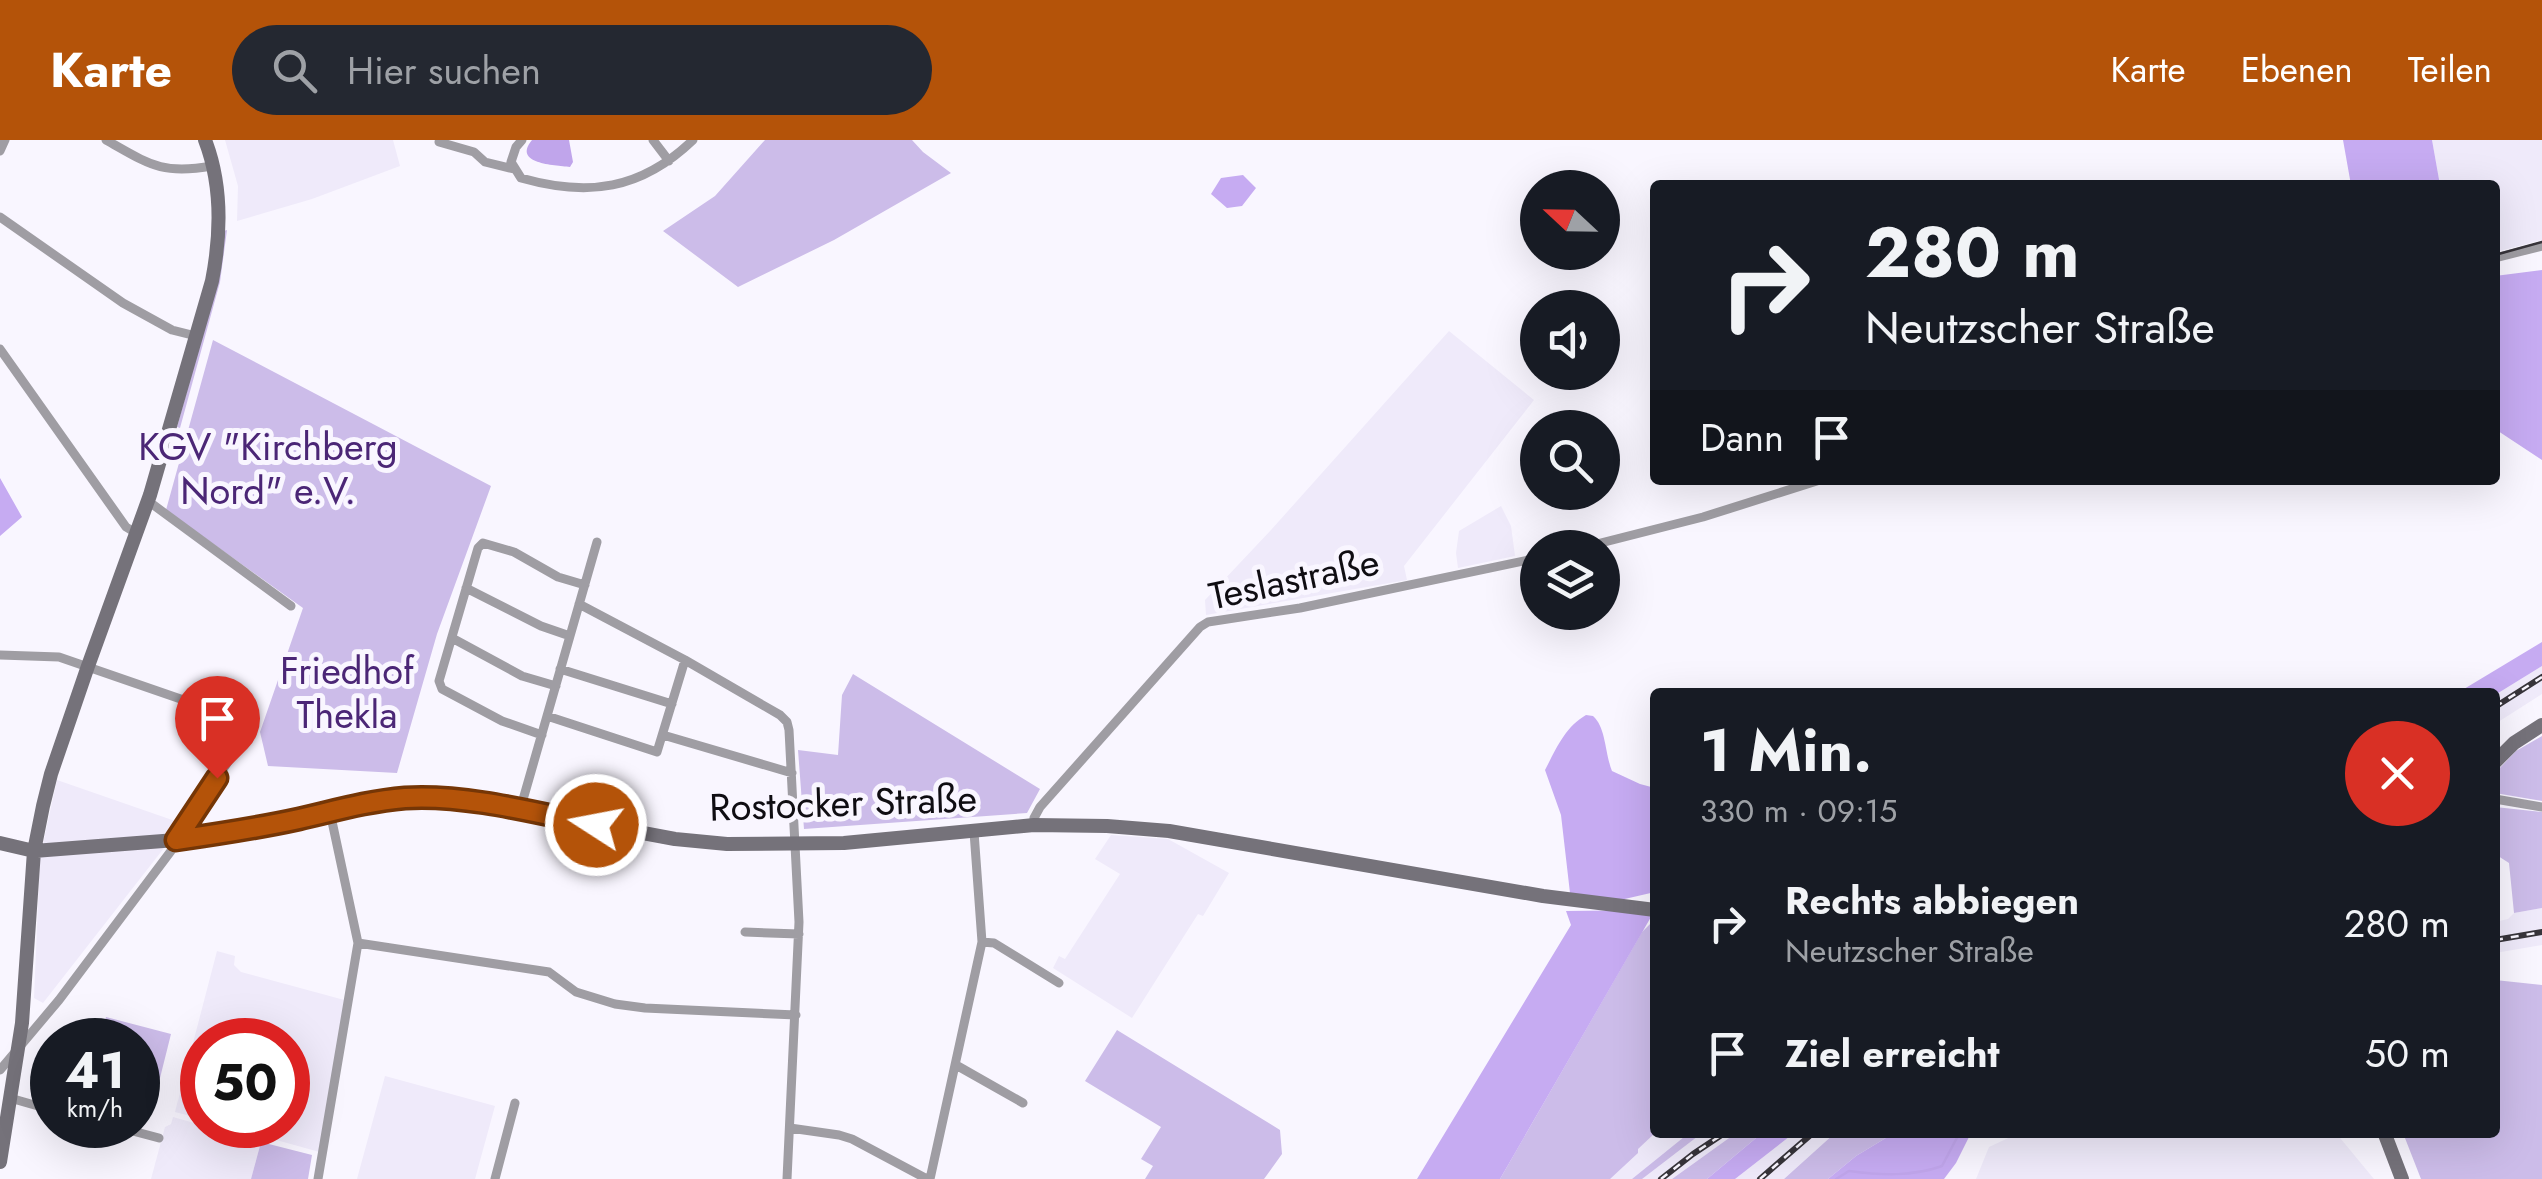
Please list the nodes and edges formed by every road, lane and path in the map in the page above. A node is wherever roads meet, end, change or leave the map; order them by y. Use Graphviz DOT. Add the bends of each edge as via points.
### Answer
graph roads {
  1 [pos="5,140"];
  2 [pos="106,140"];
  3 [pos="205,140"];
  4 [pos="522,140"];
  5 [pos="652,140"];
  6 [pos="693,140"];
  7 [pos="439,142"];
  8 [pos="0,151"];
  9 [pos="669,160"];
  10 [pos="212,166"];
  11 [pos="514,169"];
  12 [pos="0,218"];
  13 [pos="2542,246"];
  14 [pos="2500,257"];
  15 [pos="196,336"];
  16 [pos="0,348"];
  17 [pos="1804,485"];
  18 [pos="148,500"];
  19 [pos="136,533"];
  20 [pos="1620,538"];
  21 [pos="597,542"];
  22 [pos="1520,562"];
  23 [pos="585,585"];
  24 [pos="466,588"];
  25 [pos="579,604"];
  26 [pos="292,606"];
  27 [pos="570,636"];
  28 [pos="452,638"];
  29 [pos="0,655"];
  30 [pos="685,660"];
  31 [pos="88,666"];
  32 [pos="560,669"];
  33 [pos="556,686"];
  34 [pos="672,704"];
  35 [pos="198,705"];
  36 [pos="547,716"];
  37 [pos="246,724"];
  38 [pos="2542,725"];
  39 [pos="542,735"];
  40 [pos="662,735"];
  41 [pos="2500,757"];
  42 [pos="792,773"];
  43 [pos="2500,800"];
  44 [pos="2542,807"];
  45 [pos="520,810"];
  46 [pos="330,812"];
  47 [pos="1034,826"];
  48 [pos="974,832"];
  49 [pos="176,840"];
  50 [pos="0,843"];
  51 [pos="796,845"];
  52 [pos="34,850"];
  53 [pos="1650,909"];
  54 [pos="745,932"];
  55 [pos="799,934"];
  56 [pos="982,942"];
  57 [pos="358,943"];
  58 [pos="1058,982"];
  59 [pos="796,1016"];
  60 [pos="18,1049"];
  61 [pos="956,1065"];
  62 [pos="0,1070"];
  63 [pos="10,1098"];
  64 [pos="515,1103"];
  65 [pos="30,1104"];
  66 [pos="1023,1104"];
  67 [pos="790,1128"];
  68 [pos="2386,1138"];
  69 [pos="0,1162"];
  70 [pos="318,1179"];
  71 [pos="494,1179"];
  72 [pos="788,1179"];
  73 [pos="928,1179"];
  74 [pos="2402,1179"];
  1 -- 8 [label="street"];
  2 -- 10 [label="street" via="164,169"];
  3 -- 10 [label="main road"];
  4 -- 11 [label="street"];
  5 -- 9 [label="street"];
  6 -- 9 [label="street"];
  7 -- 11 [label="street"];
  9 -- 11 [label="street" via="609,187 537,182"];
  10 -- 15 [label="main road" via="216,259"];
  12 -- 15 [label="street" via="123,302"];
  13 -- 14 [label="street"];
  15 -- 18 [label="main road"];
  16 -- 19 [label="street"];
  17 -- 20 [label="street"];
  18 -- 19 [label="main road"];
  18 -- 26 [label="street"];
  19 -- 31 [label="main road"];
  21 -- 23 [label="street"];
  22 -- 47 [label="street, Teslastraße" via="1208,622 1040,807"];
  23 -- 24 [label="street" via="486,542"];
  23 -- 25 [label="street"];
  24 -- 27 [label="street"];
  24 -- 28 [label="street"];
  25 -- 27 [label="street"];
  25 -- 30 [label="street"];
  27 -- 32 [label="street"];
  28 -- 33 [label="street" via="522,676"];
  28 -- 39 [label="street" via="442,689"];
  29 -- 31 [label="street" via="59,657"];
  30 -- 34 [label="street"];
  30 -- 42 [label="street" via="787,722"];
  31 -- 35 [label="street"];
  31 -- 52 [label="main road" via="51,774"];
  32 -- 33 [label="street"];
  32 -- 34 [label="street"];
  33 -- 36 [label="street"];
  34 -- 40 [label="street"];
  36 -- 39 [label="street"];
  36 -- 40 [label="street" via="658,752"];
  37 -- 49 [label="street"];
  38 -- 41 [label="main road"];
  39 -- 45 [label="street"];
  40 -- 42 [label="street"];
  42 -- 51 [label="street"];
  43 -- 44 [label="street"];
  45 -- 46 [label="main road, Rostocker Straße" via="434,798"];
  45 -- 51 [label="main road, Rostocker Straße" via="675,839"];
  46 -- 49 [label="main road, Rostocker Straße"];
  46 -- 57 [label="street"];
  47 -- 48 [label="main road, Rostocker Straße"];
  47 -- 53 [label="main road, Rostocker Straße" via="1170,831"];
  48 -- 51 [label="main road, Rostocker Straße"];
  48 -- 56 [label="street"];
  49 -- 52 [label="main road, Rostocker Straße"];
  49 -- 60 [label="street"];
  50 -- 52 [label="main road, Rostocker Straße"];
  51 -- 55 [label="street"];
  52 -- 60 [label="main road"];
  54 -- 55 [label="street"];
  55 -- 59 [label="street"];
  56 -- 58 [label="street"];
  56 -- 61 [label="street"];
  57 -- 59 [label="street" via="549,972 576,992 614,1004"];
  57 -- 70 [label="street"];
  59 -- 67 [label="street"];
  60 -- 62 [label="street"];
  60 -- 63 [label="main road"];
  61 -- 66 [label="street"];
  61 -- 73 [label="street"];
  63 -- 65 [label="street"];
  63 -- 69 [label="main road"];
  64 -- 71 [label="street"];
  67 -- 72 [label="street"];
  67 -- 73 [label="street" via="852,1139"];
  68 -- 74 [label="main road"];
}
